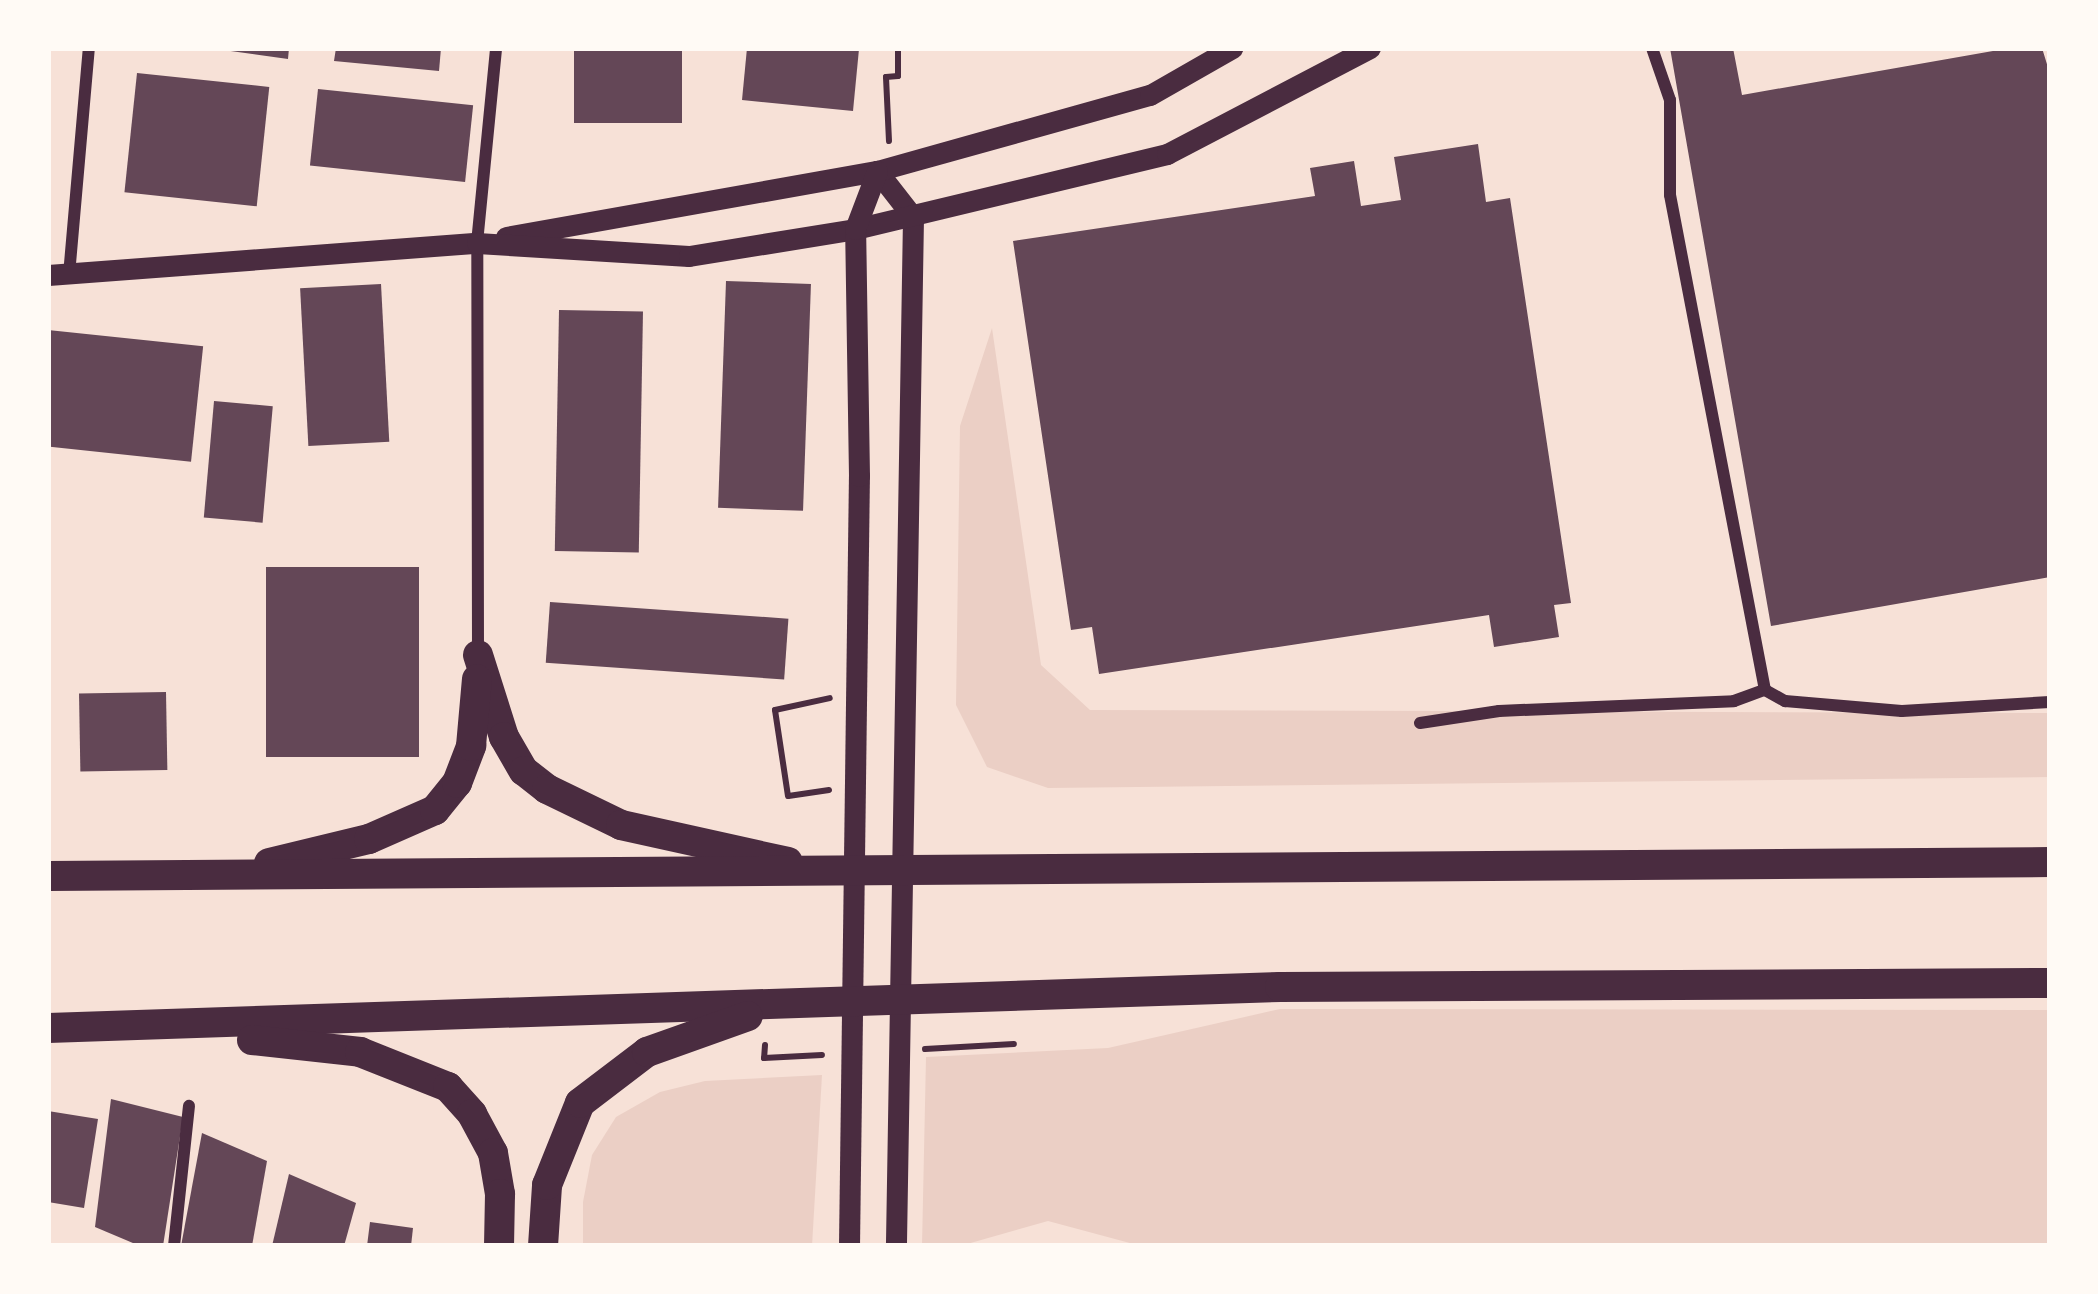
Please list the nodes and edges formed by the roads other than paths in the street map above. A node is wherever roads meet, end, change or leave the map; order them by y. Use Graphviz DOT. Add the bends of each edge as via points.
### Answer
graph roads {
  1 [pos="89,48"];
  2 [pos="496,48"];
  3 [pos="1232,48"];
  4 [pos="1370,48"];
  5 [pos="1652,48"];
  6 [pos="884,169"];
  7 [pos="913,217"];
  8 [pos="855,229"];
  9 [pos="477,243"];
  10 [pos="59,276"];
  11 [pos="478,655"];
  12 [pos="1766,690"];
  13 [pos="2050,703"];
  14 [pos="1420,723"];
  15 [pos="2050,862"];
  16 [pos="841,874"];
  17 [pos="48,876"];
  18 [pos="161,877"];
  19 [pos="2050,983"];
  20 [pos="796,1002"];
  21 [pos="48,1028"];
  22 [pos="149,1028"];
  23 [pos="189,1106"];
  24 [pos="174,1246"];
  25 [pos="499,1246"];
  26 [pos="543,1246"];
  27 [pos="849,1246"];
  28 [pos="896,1246"];
  1 -- 10 [label="street"];
  2 -- 9 [label="street"];
  3 -- 6 [label="street" via="1150,95"];
  4 -- 7 [label="street" via="1167,154"];
  5 -- 12 [label="street" via="1670,100 1670,196"];
  6 -- 7 [label="street"];
  6 -- 8 [label="street"];
  6 -- 9 [label="street"];
  7 -- 8 [label="street"];
  7 -- 28 [label="street"];
  8 -- 9 [label="street" via="689,256"];
  8 -- 27 [label="street"];
  9 -- 10 [label="street"];
  9 -- 11 [label="street"];
  11 -- 16 [label="highway" via="504,737 524,771 575,807 621,825"];
  11 -- 18 [label="highway" via="471,746 435,811 318,852"];
  12 -- 13 [label="street" via="1785,701 1902,712"];
  12 -- 14 [label="street" via="1734,701 1499,711"];
  15 -- 16 [label="highway"];
  16 -- 18 [label="highway"];
  17 -- 18 [label="highway"];
  19 -- 20 [label="highway" via="1280,988"];
  20 -- 22 [label="highway"];
  20 -- 26 [label="highway" via="647,1052 580,1103 547,1185"];
  21 -- 22 [label="highway"];
  22 -- 25 [label="highway" via="360,1052 448,1087 493,1153"];
  23 -- 24 [label="street"];
}
